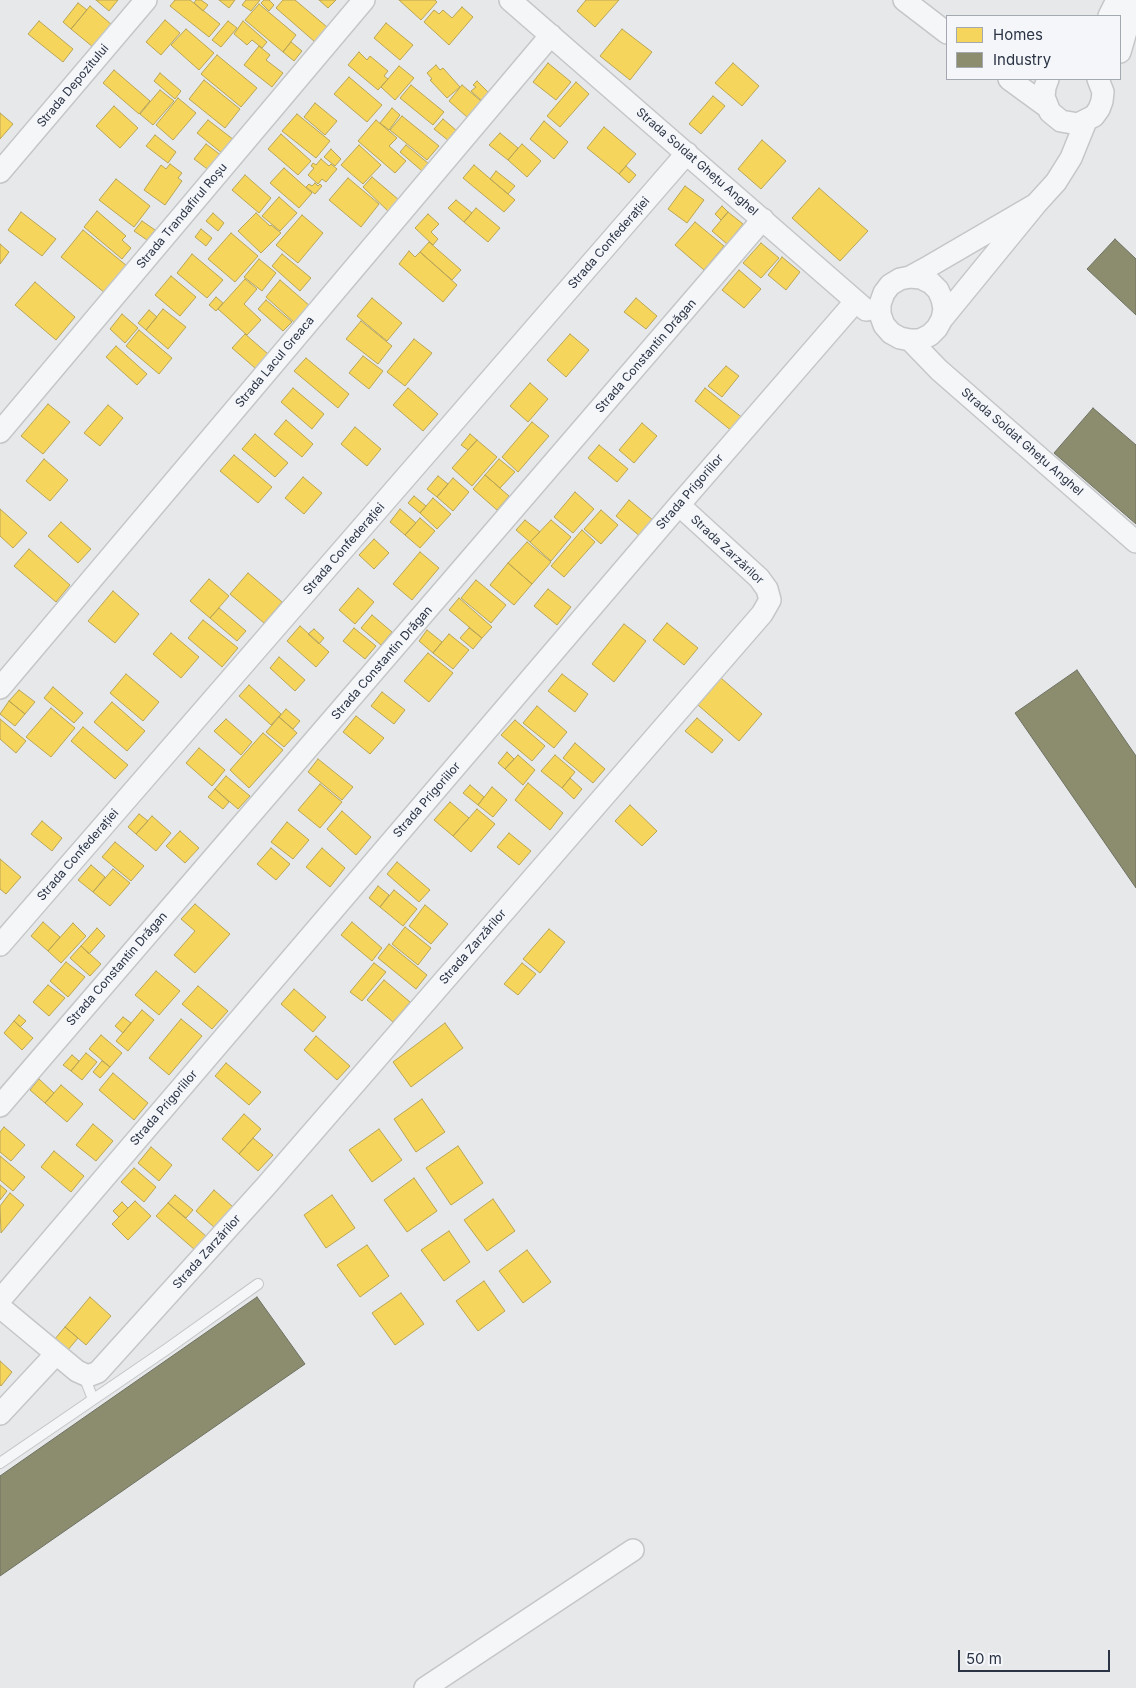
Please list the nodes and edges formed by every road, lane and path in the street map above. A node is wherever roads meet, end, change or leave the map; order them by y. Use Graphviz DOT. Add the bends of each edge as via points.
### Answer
graph roads {
  1 [pos="146,0"];
  2 [pos="364,0"];
  3 [pos="510,0"];
  4 [pos="904,0"];
  5 [pos="1116,0"];
  6 [pos="1135,0"];
  7 [pos="1109,15"];
  8 [pos="946,32"];
  9 [pos="551,36"];
  10 [pos="1121,49"];
  11 [pos="1010,80"];
  12 [pos="1048,80"];
  13 [pos="1104,83"];
  14 [pos="1054,114"];
  15 [pos="1086,121"];
  16 [pos="1075,148"];
  17 [pos="687,153"];
  18 [pos="0,172"];
  19 [pos="1036,204"];
  20 [pos="763,219"];
  21 [pos="910,277"];
  22 [pos="884,293"];
  23 [pos="855,302"];
  24 [pos="942,320"];
  25 [pos="884,325"];
  26 [pos="910,340"];
  27 [pos="0,432"];
  28 [pos="679,505"];
  29 [pos="1136,542"];
  30 [pos="0,688"];
  31 [pos="0,945"];
  32 [pos="0,1106"];
  33 [pos="258,1284"];
  34 [pos="0,1300"];
  35 [pos="0,1307"];
  36 [pos="56,1355"];
  37 [pos="82,1374"];
  38 [pos="94,1399"];
  39 [pos="0,1414"];
  40 [pos="0,1463"];
  41 [pos="633,1550"];
  42 [pos="425,1688"];
  1 -- 18 [label="street, Strada Depozitului"];
  2 -- 27 [label="street, Strada Trandafirul Roșu"];
  3 -- 9 [label="street, Strada Soldat Ghețu Anghel"];
  4 -- 8 [label="street"];
  5 -- 7 [label="street"];
  6 -- 10 [label="street"];
  9 -- 17 [label="street, Strada Soldat Ghețu Anghel"];
  9 -- 30 [label="street, Strada Lacul Greaca"];
  11 -- 14 [label="street"];
  12 -- 14 [label="street" via="1044,97"];
  13 -- 15 [label="street" via="1099,109"];
  14 -- 15 [label="street" via="1078,124"];
  14 -- 16 [label="street"];
  15 -- 16 [label="street"];
  16 -- 19 [label="street" via="1064,170"];
  17 -- 20 [label="street, Strada Soldat Ghețu Anghel"];
  17 -- 31 [label="street, Strada Confederației"];
  19 -- 21 [label="street"];
  19 -- 24 [label="street"];
  20 -- 23 [label="street, Strada Soldat Ghețu Anghel"];
  20 -- 32 [label="street, Strada Constantin Drăgan"];
  21 -- 22 [label="street" via="895,282"];
  21 -- 24 [label="street" via="921,278 938,290 944,310"];
  22 -- 23 [label="street"];
  22 -- 25 [label="street" via="880,309"];
  23 -- 25 [label="street, Strada Soldat Ghețu Anghel"];
  23 -- 28 [label="street, Strada Prigoriilor"];
  24 -- 26 [label="street" via="930,335"];
  25 -- 26 [label="street" via="895,336"];
  26 -- 29 [label="street, Strada Soldat Ghețu Anghel" via="939,370"];
  28 -- 34 [label="street, Strada Prigoriilor"];
  28 -- 37 [label="street, Strada Zarzărilor" via="759,578 770,600 762,614 266,1186 98,1372"];
  33 -- 38 [label="lane"];
  35 -- 36 [label="street"];
  36 -- 37 [label="street"];
  36 -- 39 [label="street"];
  37 -- 38 [label="lane"];
  38 -- 40 [label="lane"];
  41 -- 42 [label="street"];
}
